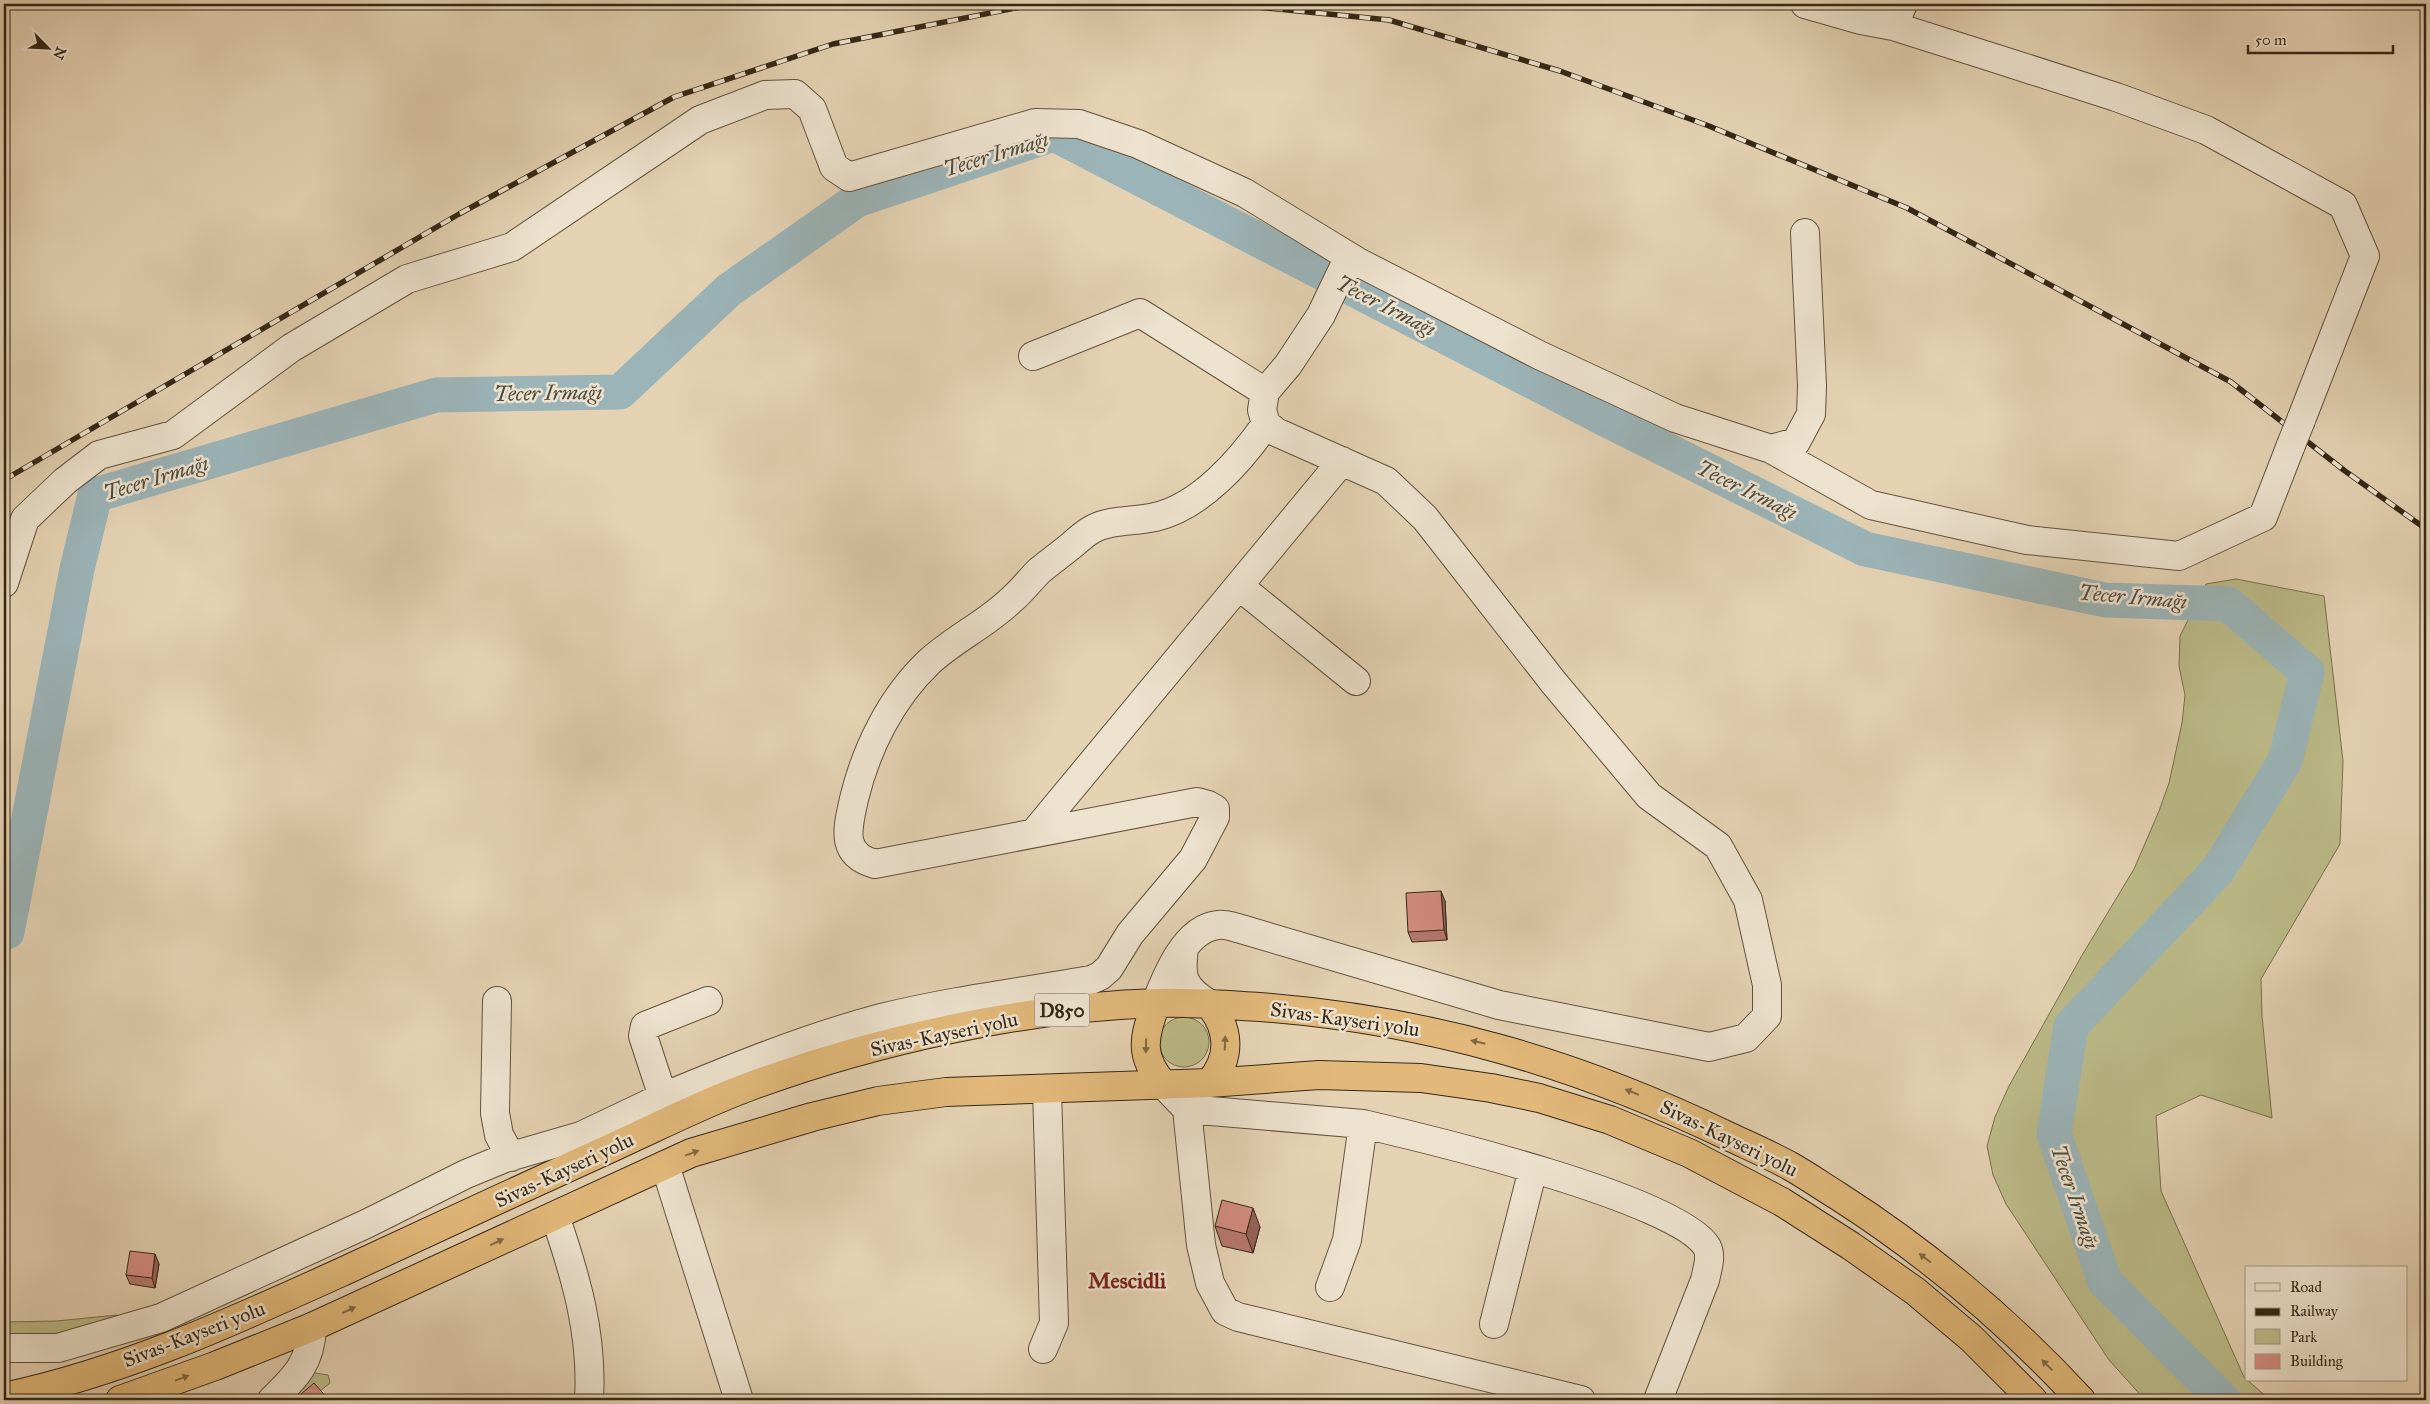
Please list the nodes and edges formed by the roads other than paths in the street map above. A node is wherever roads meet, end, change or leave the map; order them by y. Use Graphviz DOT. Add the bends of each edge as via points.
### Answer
graph roads {
  1 [pos="1805,4"];
  2 [pos="1898,15"];
  3 [pos="1805,233"];
  4 [pos="1351,266"];
  5 [pos="1033,356"];
  6 [pos="1265,392"];
  7 [pos="1266,424"];
  8 [pos="1772,449"];
  9 [pos="1342,461"];
  10 [pos="4,583"];
  11 [pos="1239,586"];
  12 [pos="1356,681"];
  13 [pos="1034,833"];
  14 [pos="1184,948"];
  15 [pos="708,1000"];
  16 [pos="497,1001"];
  17 [pos="1156,1003"];
  18 [pos="1208,1003"];
  19 [pos="1209,1083"];
  20 [pos="1164,1085"];
  21 [pos="1047,1090"];
  22 [pos="667,1109"];
  23 [pos="1187,1109"];
  24 [pos="1363,1124"];
  25 [pos="511,1157"];
  26 [pos="665,1165"];
  27 [pos="1533,1169"];
  28 [pos="555,1216"];
  29 [pos="1330,1287"];
  30 [pos="1494,1324"];
  31 [pos="312,1327"];
  32 [pos="4,1348"];
  33 [pos="1043,1349"];
  34 [pos="4,1397"];
  35 [pos="120,1400"];
  36 [pos="272,1400"];
  37 [pos="589,1400"];
  38 [pos="739,1400"];
  39 [pos="1581,1400"];
  40 [pos="1658,1400"];
  41 [pos="2033,1400"];
  42 [pos="2080,1400"];
  1 -- 2 [label="street" via="1861,20"];
  2 -- 8 [label="street, bridge" via="2206,130 2343,205 2365,256 2263,517 2179,556 2027,540 1871,505"];
  3 -- 8 [label="street" via="1811,414 1796,442"];
  4 -- 6 [label="street" via="1288,364"];
  4 -- 8 [label="street" via="1675,418"];
  4 -- 10 [label="street" via="1245,193 1138,144 1079,124 1035,123 849,177 834,167 812,109 795,94 765,95 700,120 512,247 407,279 291,348 173,435 99,455 65,481 25,519"];
  5 -- 6 [label="street" via="1140,313"];
  6 -- 7 [label="street" via="1262,410"];
  7 -- 9 [label="street" via="1276,432"];
  7 -- 13 [label="street" via="1240,459 1188,502 1154,518 1092,529 1039,571 991,618 929,662 889,712 873,742 857,787 847,834 858,856 875,864"];
  9 -- 11 [label="street"];
  9 -- 14 [label="street" via="1386,481 1425,518 1554,683 1649,796 1718,846 1748,900 1768,985 1767,1016 1746,1038 1709,1047 1499,1005 1227,925 1209,927"];
  11 -- 12 [label="street"];
  11 -- 13 [label="street"];
  13 -- 22 [label="street" via="1197,802 1215,809 1215,817 1193,859 1130,934 1109,968 1100,976 882,1018 818,1037 751,1060"];
  14 -- 17 [label="street"];
  14 -- 18 [label="street" via="1184,980 1192,993"];
  15 -- 22 [label="street" via="646,1026 643,1036"];
  16 -- 25 [label="street" via="495,1113 499,1135"];
  17 -- 18 [label="highway, Sivas-Kayseri yolu / D850"];
  17 -- 20 [label="highway, one-way" via="1147,1031 1145,1051 1151,1068"];
  17 -- 22 [label="highway, Sivas-Kayseri yolu / D850" via="1068,1009 940,1032 839,1056 745,1088"];
  19 -- 18 [label="highway, one-way" via="1224,1058 1225,1037 1222,1022"];
  42 -- 18 [label="highway, Sivas-Kayseri yolu / D850, one-way" via="2010,1328 1940,1269 1871,1218 1790,1166 1666,1106 1544,1061 1432,1031 1321,1012"];
  19 -- 20 [label="highway, Sivas-Kayseri yolu"];
  19 -- 23 [label="street"];
  19 -- 41 [label="highway, Sivas-Kayseri yolu" via="1319,1075 1421,1078 1539,1098 1610,1120 1689,1153 1782,1202 1851,1246 1915,1290 1972,1338"];
  20 -- 21 [label="highway, Sivas-Kayseri yolu"];
  20 -- 23 [label="street"];
  26 -- 21 [label="highway, Sivas-Kayseri yolu, one-way" via="691,1153 793,1122 878,1101 946,1092"];
  21 -- 33 [label="street" via="1054,1323"];
  22 -- 25 [label="street"];
  22 -- 34 [label="highway, Sivas-Kayseri yolu / D850" via="220,1327 94,1373"];
  23 -- 24 [label="street"];
  23 -- 39 [label="street" via="1201,1245 1210,1282 1226,1311 1238,1317"];
  24 -- 27 [label="street"];
  24 -- 29 [label="street" via="1347,1240"];
  25 -- 32 [label="street" via="466,1174 366,1224 161,1318 58,1348"];
  26 -- 28 [label="highway, Sivas-Kayseri yolu"];
  26 -- 38 [label="street"];
  27 -- 30 [label="street"];
  27 -- 40 [label="street" via="1608,1194 1684,1225 1708,1248 1705,1280"];
  31 -- 28 [label="highway, Sivas-Kayseri yolu, one-way"];
  28 -- 37 [label="street" via="576,1277 584,1316 589,1351"];
  35 -- 31 [label="highway, Sivas-Kayseri yolu, one-way"];
  31 -- 36 [label="street" via="305,1362"];
}
